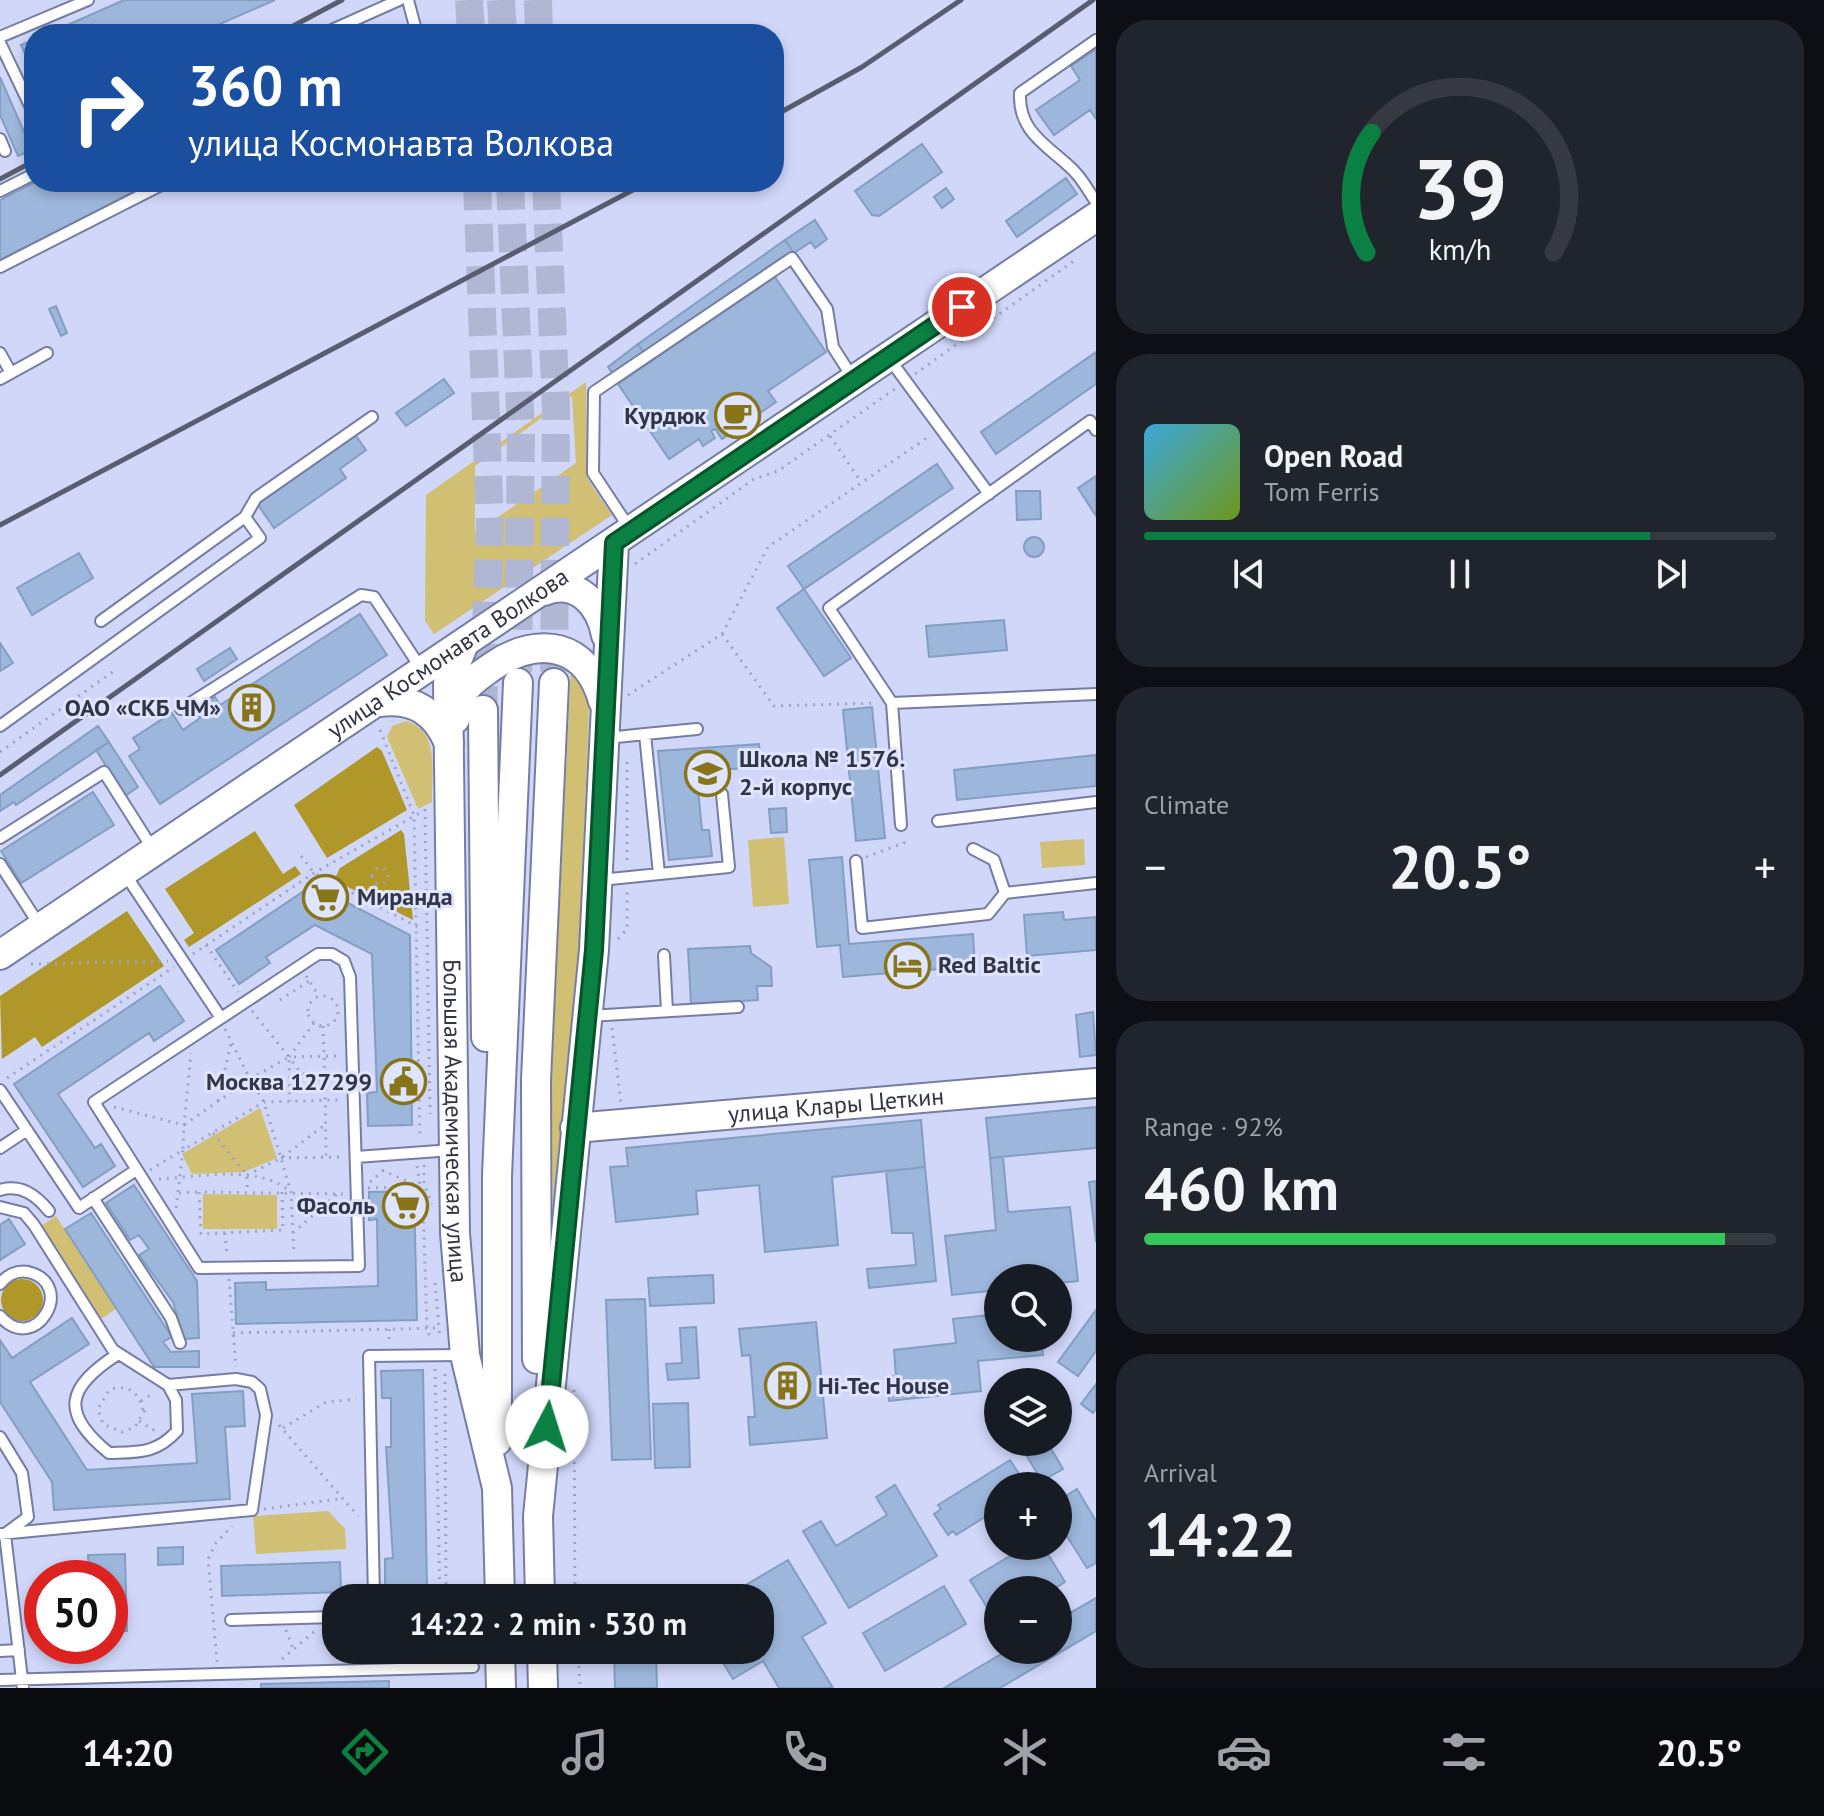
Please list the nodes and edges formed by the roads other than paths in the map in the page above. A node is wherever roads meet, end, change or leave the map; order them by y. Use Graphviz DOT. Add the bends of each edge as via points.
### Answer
graph roads {
  1 [pos="88,0"];
  2 [pos="399,0"];
  3 [pos="408,0"];
  4 [pos="35,24"];
  5 [pos="345,24"];
  6 [pos="414,24"];
  7 [pos="24,29"];
  8 [pos="0,40"];
  9 [pos="1096,40"];
  10 [pos="24,92"];
  11 [pos="0,139"];
  12 [pos="5,151"];
  13 [pos="24,179"];
  14 [pos="0,191"];
  15 [pos="147,192"];
  16 [pos="1096,202"];
  17 [pos="1096,217"];
  18 [pos="0,267"];
  19 [pos="0,353"];
  20 [pos="47,353"];
  21 [pos="888,357"];
  22 [pos="11,373"];
  23 [pos="0,379"];
  24 [pos="855,380"];
  25 [pos="372,417"];
  26 [pos="1096,430"];
  27 [pos="989,494"];
  28 [pos="245,517"];
  29 [pos="623,537"];
  30 [pos="539,593"];
  31 [pos="101,621"];
  32 [pos="607,641"];
  33 [pos="464,645"];
  34 [pos="423,672"];
  35 [pos="518,683"];
  36 [pos="554,683"];
  37 [pos="1096,694"];
  38 [pos="892,703"];
  39 [pos="181,709"];
  40 [pos="483,710"];
  41 [pos="379,716"];
  42 [pos="0,726"];
  43 [pos="612,729"];
  44 [pos="697,729"];
  45 [pos="645,734"];
  46 [pos="451,748"];
  47 [pos="722,794"];
  48 [pos="1096,802"];
  49 [pos="938,821"];
  50 [pos="901,825"];
  51 [pos="0,838"];
  52 [pos="973,849"];
  53 [pos="155,852"];
  54 [pos="856,861"];
  55 [pos="0,864"];
  56 [pos="124,873"];
  57 [pos="659,874"];
  58 [pos="598,880"];
  59 [pos="1096,883"];
  60 [pos="1005,893"];
  61 [pos="41,928"];
  62 [pos="9,953"];
  63 [pos="664,955"];
  64 [pos="738,1007"];
  65 [pos="667,1011"];
  66 [pos="600,1015"];
  67 [pos="221,1018"];
  68 [pos="1096,1083"];
  69 [pos="0,1090"];
  70 [pos="575,1128"];
  71 [pos="27,1130"];
  72 [pos="0,1148"];
  73 [pos="452,1150"];
  74 [pos="356,1157"];
  75 [pos="140,1175"];
  76 [pos="497,1176"];
  77 [pos="0,1190"];
  78 [pos="93,1198"];
  79 [pos="0,1207"];
  80 [pos="49,1211"];
  81 [pos="455,1215"];
  82 [pos="497,1215"];
  83 [pos="65,1273"];
  84 [pos="0,1284"];
  85 [pos="47,1284"];
  86 [pos="0,1316"];
  87 [pos="180,1343"];
  88 [pos="118,1354"];
  89 [pos="465,1355"];
  90 [pos="168,1385"];
  91 [pos="0,1437"];
  92 [pos="497,1488"];
  93 [pos="538,1516"];
  94 [pos="3,1534"];
  95 [pos="374,1584"];
  96 [pos="500,1584"];
  97 [pos="540,1584"];
  98 [pos="322,1617"];
  99 [pos="231,1620"];
  100 [pos="19,1650"];
  101 [pos="0,1651"];
  102 [pos="500,1664"];
  103 [pos="542,1664"];
  104 [pos="473,1667"];
  105 [pos="230,1674"];
  106 [pos="0,1680"];
  107 [pos="23,1684"];
  108 [pos="230,1688"];
  109 [pos="501,1688"];
  110 [pos="543,1688"];
  1 -- 4 [label="lane"];
  2 -- 5 [label="lane"];
  3 -- 6 [label="lane"];
  7 -- 8 [label="lane"];
  8 -- 10 [label="lane"];
  9 -- 16 [label="lane" via="1020,93 1019,112"];
  11 -- 12 [label="lane"];
  13 -- 14 [label="lane"];
  15 -- 18 [label="lane"];
  17 -- 21 [label="main road, улица Космонавта Волкова"];
  19 -- 22 [label="lane"];
  20 -- 22 [label="lane"];
  21 -- 24 [label="main road, улица Космонавта Волкова"];
  21 -- 27 [label="lane"];
  22 -- 23 [label="lane"];
  24 -- 29 [label="main road, улица Космонавта Волкова"];
  24 -- 29 [label="lane" via="833,347 827,309 792,258 594,392 593,473"];
  25 -- 28 [label="lane" via="256,498"];
  26 -- 27 [label="lane" via="1090,421"];
  27 -- 38 [label="lane" via="829,608"];
  28 -- 31 [label="lane"];
  28 -- 42 [label="lane" via="260,538"];
  29 -- 30 [label="main road, улица Космонавта Волкова"];
  29 -- 32 [label="main road"];
  30 -- 32 [label="main road" via="565,585 576,588 603,622"];
  30 -- 33 [label="main road, улица Космонавта Волкова"];
  32 -- 43 [label="main road"];
  33 -- 34 [label="main road, улица Космонавта Волкова"];
  33 -- 46 [label="main road, Большая Академическая улица" via="448,683"];
  34 -- 39 [label="lane" via="374,597 361,595"];
  34 -- 41 [label="main road, улица Космонавта Волкова"];
  35 -- 76 [label="main road"];
  36 -- 93 [label="main road" via="536,1080"];
  37 -- 38 [label="lane"];
  38 -- 50 [label="lane"];
  40 -- 76 [label="main road" via="482,933"];
  41 -- 46 [label="main road" via="396,700 425,709"];
  41 -- 53 [label="main road, улица Космонавта Волкова"];
  43 -- 45 [label="lane"];
  43 -- 46 [label="main road" via="592,675 570,654 539,647 520,650 476,678 462,695"];
  43 -- 58 [label="main road"];
  44 -- 45 [label="lane"];
  45 -- 57 [label="lane"];
  46 -- 73 [label="main road, Большая Академическая улица"];
  47 -- 57 [label="lane" via="729,867"];
  48 -- 49 [label="lane"];
  51 -- 53 [label="lane" via="104,772"];
  52 -- 60 [label="lane" via="994,860"];
  53 -- 56 [label="main road, улица Космонавта Волкова"];
  54 -- 60 [label="lane" via="862,928 988,914"];
  55 -- 61 [label="lane"];
  56 -- 61 [label="main road, улица Космонавта Волкова"];
  56 -- 67 [label="lane"];
  57 -- 58 [label="lane"];
  58 -- 66 [label="main road"];
  59 -- 60 [label="lane"];
  61 -- 62 [label="main road, улица Космонавта Волкова"];
  63 -- 65 [label="lane"];
  64 -- 65 [label="lane"];
  65 -- 66 [label="lane"];
  66 -- 70 [label="main road"];
  67 -- 74 [label="lane" via="318,954 344,961 350,977"];
  67 -- 75 [label="lane" via="94,1102"];
  68 -- 70 [label="main road, улица Клары Цеткин"];
  69 -- 71 [label="lane"];
  70 -- 93 [label="main road"];
  71 -- 72 [label="lane"];
  71 -- 78 [label="lane" via="79,1208"];
  73 -- 74 [label="lane"];
  73 -- 81 [label="main road, Большая Академическая улица"];
  74 -- 75 [label="lane" via="359,1266 199,1268"];
  75 -- 78 [label="lane"];
  76 -- 82 [label="main road"];
  77 -- 80 [label="lane" via="23,1190"];
  78 -- 87 [label="lane" via="171,1318"];
  79 -- 83 [label="lane" via="24,1213"];
  81 -- 82 [label="main road" via="459,1229 480,1236 492,1228"];
  81 -- 89 [label="main road, Большая Академическая улица"];
  82 -- 92 [label="main road"];
  83 -- 85 [label="lane"];
  83 -- 88 [label="lane"];
  84 -- 85 [label="lane" via="22,1271"];
  85 -- 86 [label="lane" via="51,1302 37,1324 19,1328"];
  88 -- 90 [label="lane"];
  88 -- 90 [label="lane" via="89,1373 76,1399 78,1418 109,1453 149,1452 177,1431 176,1400"];
  89 -- 92 [label="main road, Большая Академическая улица"];
  89 -- 95 [label="lane" via="369,1356"];
  90 -- 94 [label="lane" via="236,1379 260,1389 266,1415 247,1511"];
  91 -- 94 [label="lane" via="22,1473 28,1517"];
  92 -- 96 [label="main road, Большая Академическая улица"];
  93 -- 97 [label="main road"];
  94 -- 100 [label="lane"];
  98 -- 99 [label="lane"];
  100 -- 101 [label="lane"];
  100 -- 107 [label="lane"];
  102 -- 109 [label="main road"];
  103 -- 110 [label="main road"];
  104 -- 105 [label="lane"];
  105 -- 107 [label="lane"];
  105 -- 108 [label="lane"];
  106 -- 107 [label="lane"];
}
